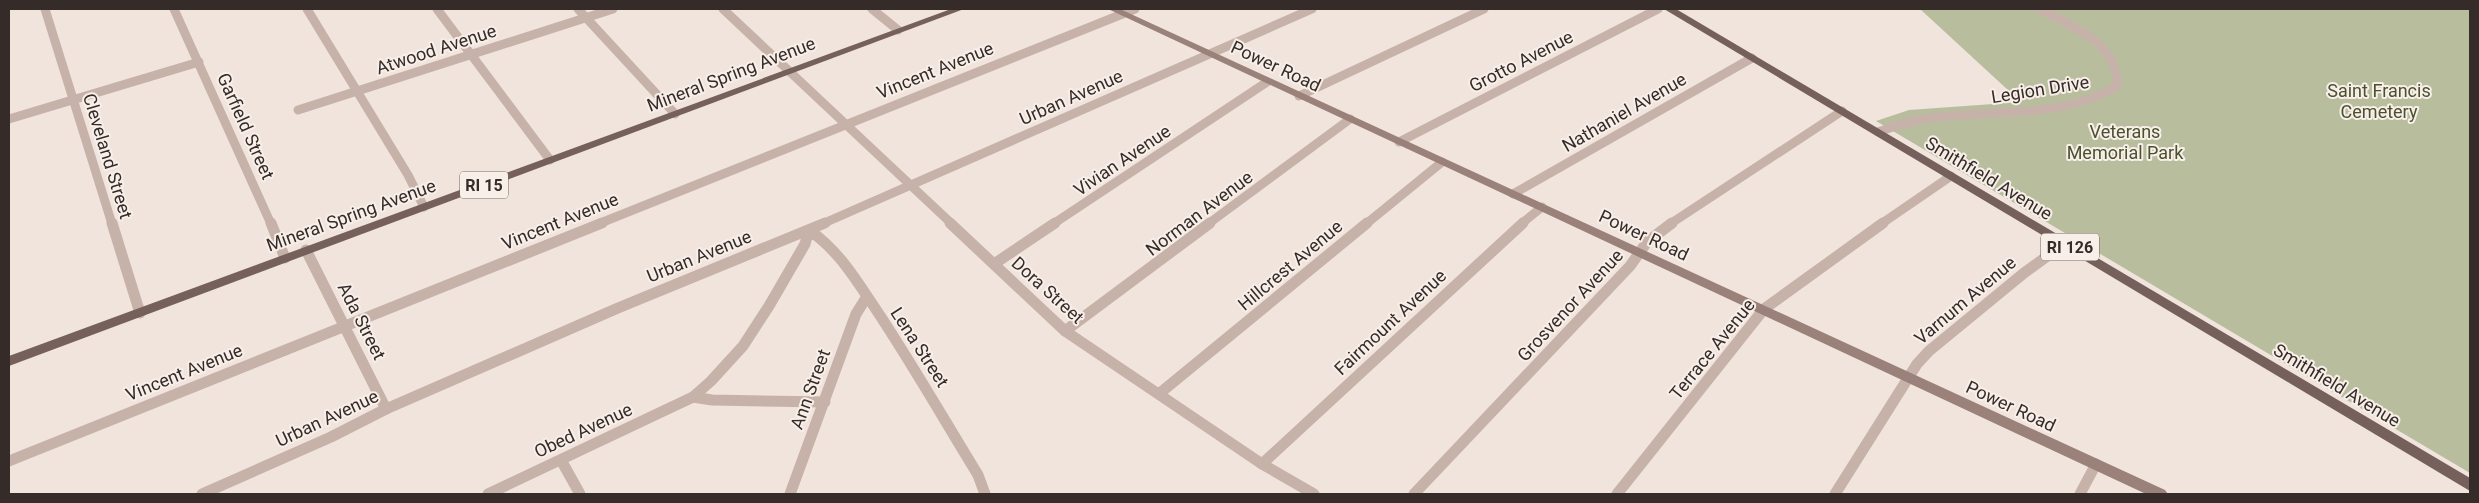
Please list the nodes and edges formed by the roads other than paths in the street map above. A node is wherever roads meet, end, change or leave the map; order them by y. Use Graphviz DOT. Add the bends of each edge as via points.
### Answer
graph roads {
  1 [pos="45,9"];
  2 [pos="174,9"];
  3 [pos="307,9"];
  4 [pos="437,9"];
  5 [pos="578,9"];
  6 [pos="612,9"];
  7 [pos="724,9"];
  8 [pos="872,9"];
  9 [pos="960,9"];
  10 [pos="1312,9"];
  11 [pos="1484,9"];
  12 [pos="1658,9"];
  13 [pos="1669,9"];
  14 [pos="2039,9"];
  15 [pos="1124,10"];
  16 [pos="586,18"];
  17 [pos="898,30"];
  18 [pos="1210,54"];
  19 [pos="471,55"];
  20 [pos="1752,58"];
  21 [pos="199,62"];
  22 [pos="790,71"];
  23 [pos="1268,82"];
  24 [pos="356,92"];
  25 [pos="1299,96"];
  26 [pos="74,99"];
  27 [pos="298,110"];
  28 [pos="1842,111"];
  29 [pos="674,114"];
  30 [pos="9,119"];
  31 [pos="1350,119"];
  32 [pos="845,126"];
  33 [pos="1878,132"];
  34 [pos="1399,142"];
  35 [pos="550,160"];
  36 [pos="1442,162"];
  37 [pos="1951,176"];
  38 [pos="910,185"];
  39 [pos="1513,194"];
  40 [pos="1542,207"];
  41 [pos="424,208"];
  42 [pos="810,230"];
  43 [pos="2064,244"];
  44 [pos="306,250"];
  45 [pos="1639,253"];
  46 [pos="285,258"];
  47 [pos="994,264"];
  48 [pos="866,298"];
  49 [pos="1764,309"];
  50 [pos="140,313"];
  51 [pos="346,326"];
  52 [pos="1065,331"];
  53 [pos="9,361"];
  54 [pos="1909,377"];
  55 [pos="1160,394"];
  56 [pos="693,397"];
  57 [pos="825,402"];
  58 [pos="386,409"];
  59 [pos="561,460"];
  60 [pos="9,461"];
  61 [pos="1262,464"];
  62 [pos="2096,464"];
  63 [pos="2470,485"];
  64 [pos="202,494"];
  65 [pos="488,494"];
  66 [pos="580,494"];
  67 [pos="790,494"];
  68 [pos="985,494"];
  69 [pos="1314,494"];
  70 [pos="1414,494"];
  71 [pos="1617,494"];
  72 [pos="1835,494"];
  73 [pos="2080,494"];
  74 [pos="2160,494"];
  1 -- 26 [label="street, Cleveland Street"];
  2 -- 21 [label="street, Garfield Street"];
  3 -- 24 [label="street"];
  4 -- 19 [label="street"];
  5 -- 16 [label="street"];
  6 -- 16 [label="street, Atwood Avenue"];
  7 -- 22 [label="street, Dora Street"];
  8 -- 17 [label="street"];
  9 -- 17 [label="main road, Mineral Spring Avenue / RI 15"];
  10 -- 18 [label="street, Urban Avenue"];
  11 -- 25 [label="street"];
  12 -- 34 [label="street, Grotto Avenue"];
  13 -- 20 [label="main road, Smithfield Avenue / RI 126"];
  14 -- 33 [label="street, Legion Drive" via="2080,31 2106,51 2116,67 2117,86 2098,97 2064,105 1928,118"];
  15 -- 18 [label="main road, Power Road"];
  15 -- 32 [label="street, Vincent Avenue"];
  16 -- 19 [label="street, Atwood Avenue"];
  16 -- 29 [label="street"];
  17 -- 22 [label="main road, Mineral Spring Avenue / RI 15"];
  18 -- 23 [label="main road, Power Road"];
  18 -- 38 [label="street, Urban Avenue"];
  19 -- 24 [label="street, Atwood Avenue"];
  19 -- 35 [label="street"];
  20 -- 28 [label="main road, Smithfield Avenue / RI 126"];
  20 -- 39 [label="street, Nathaniel Avenue"];
  21 -- 26 [label="street"];
  21 -- 46 [label="street, Garfield Street"];
  22 -- 29 [label="main road, Mineral Spring Avenue / RI 15"];
  22 -- 32 [label="street, Dora Street"];
  23 -- 25 [label="main road, Power Road"];
  23 -- 47 [label="street, Vivian Avenue"];
  24 -- 27 [label="street, Atwood Avenue"];
  24 -- 41 [label="street" via="408,175"];
  25 -- 31 [label="main road, Power Road"];
  26 -- 30 [label="street"];
  26 -- 50 [label="street, Cleveland Street"];
  28 -- 33 [label="main road, Smithfield Avenue / RI 126"];
  28 -- 45 [label="street, Grosvenor Avenue" via="1673,222 1647,242"];
  29 -- 35 [label="main road, Mineral Spring Avenue / RI 15"];
  31 -- 34 [label="main road, Power Road"];
  31 -- 52 [label="street, Norman Avenue"];
  32 -- 38 [label="street, Dora Street"];
  32 -- 51 [label="street, Vincent Avenue"];
  33 -- 37 [label="main road, Smithfield Avenue / RI 126"];
  34 -- 36 [label="main road, Power Road"];
  35 -- 41 [label="main road, Mineral Spring Avenue / RI 15"];
  36 -- 39 [label="main road, Power Road"];
  36 -- 55 [label="street, Hillcrest Avenue"];
  37 -- 43 [label="main road, Smithfield Avenue / RI 126"];
  37 -- 49 [label="street, Terrace Avenue"];
  38 -- 42 [label="street, Urban Avenue"];
  38 -- 47 [label="street, Dora Street"];
  39 -- 40 [label="main road, Power Road"];
  40 -- 45 [label="main road, Power Road"];
  40 -- 61 [label="street, Fairmount Avenue"];
  41 -- 44 [label="main road, Mineral Spring Avenue / RI 15"];
  42 -- 48 [label="street, Lena Street" via="825,239 860,284"];
  42 -- 56 [label="street, Obed Avenue" via="754,330 728,364"];
  42 -- 58 [label="street, Urban Avenue" via="618,308"];
  43 -- 54 [label="street, Varnum Avenue" via="1929,351"];
  43 -- 63 [label="main road, Smithfield Avenue / RI 126"];
  44 -- 46 [label="main road, Mineral Spring Avenue / RI 15"];
  44 -- 51 [label="street, Ada Street"];
  45 -- 49 [label="main road, Power Road"];
  45 -- 70 [label="street, Grosvenor Avenue" via="1557,345"];
  46 -- 50 [label="main road, Mineral Spring Avenue / RI 15"];
  47 -- 52 [label="street, Dora Street"];
  48 -- 57 [label="street, Ann Street" via="856,314"];
  48 -- 68 [label="street, Lena Street" via="928,391 978,475"];
  49 -- 54 [label="main road, Power Road"];
  49 -- 71 [label="street, Terrace Avenue"];
  50 -- 53 [label="main road, Mineral Spring Avenue / RI 15"];
  51 -- 58 [label="street, Ada Street"];
  51 -- 60 [label="street, Vincent Avenue"];
  52 -- 55 [label="street, Dora Street"];
  54 -- 62 [label="main road, Power Road"];
  54 -- 72 [label="street, Varnum Avenue"];
  55 -- 61 [label="street, Dora Street"];
  56 -- 57 [label="street"];
  56 -- 59 [label="street, Obed Avenue"];
  57 -- 67 [label="street, Ann Street"];
  58 -- 64 [label="street, Urban Avenue"];
  59 -- 65 [label="street, Obed Avenue"];
  59 -- 66 [label="street"];
  61 -- 69 [label="street, Dora Street"];
  62 -- 73 [label="street"];
  62 -- 74 [label="main road, Power Road"];
}
